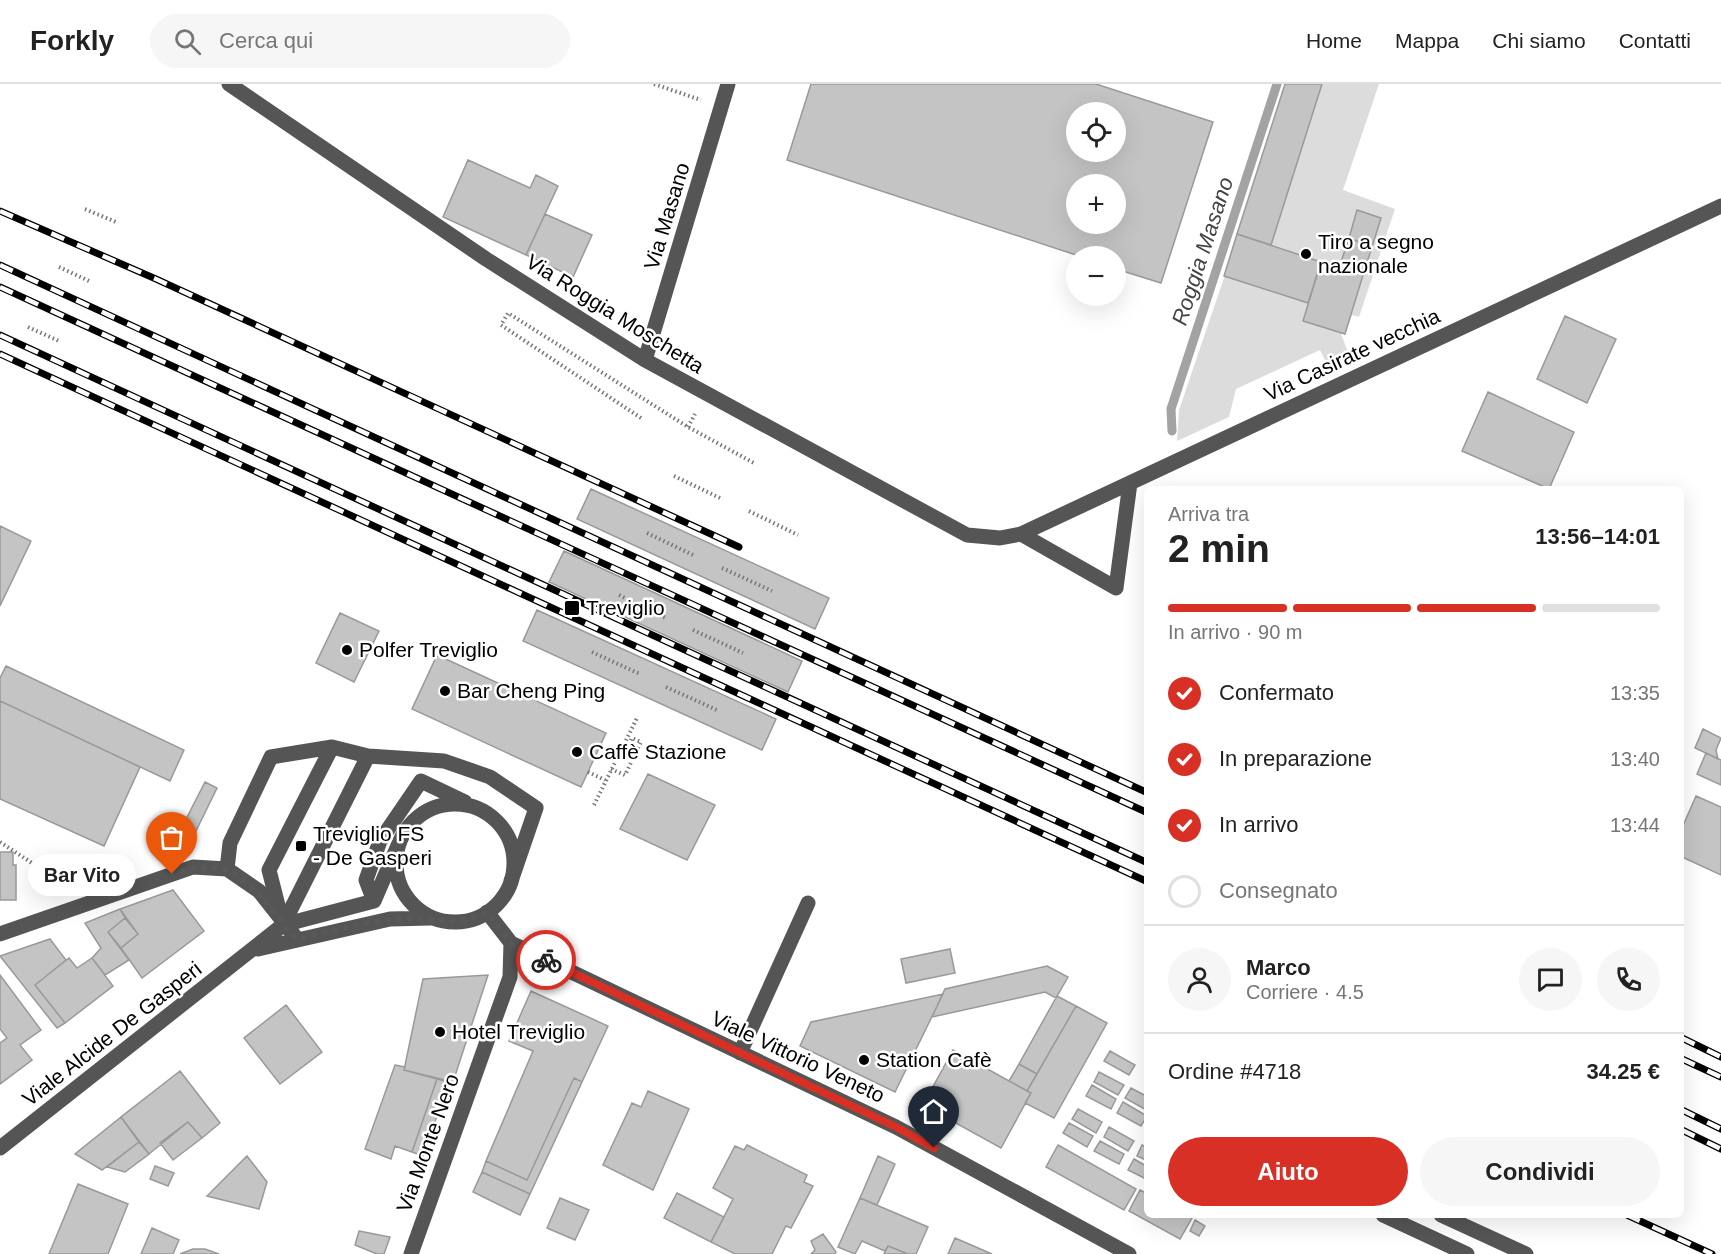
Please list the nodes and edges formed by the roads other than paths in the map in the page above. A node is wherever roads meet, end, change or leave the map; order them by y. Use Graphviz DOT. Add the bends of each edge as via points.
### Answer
graph roads {
  1 [pos="230,84"];
  2 [pos="728,84"];
  3 [pos="1721,206"];
  4 [pos="645,360"];
  5 [pos="1130,483"];
  6 [pos="1021,534"];
  7 [pos="1000,538"];
  8 [pos="332,747"];
  9 [pos="368,756"];
  10 [pos="476,807"];
  11 [pos="400,841"];
  12 [pos="227,869"];
  13 [pos="512,881"];
  14 [pos="374,901"];
  15 [pos="808,903"];
  16 [pos="487,912"];
  17 [pos="435,918"];
  18 [pos="283,925"];
  19 [pos="0,934"];
  20 [pos="297,939"];
  21 [pos="511,943"];
  22 [pos="249,951"];
  23 [pos="740,1053"];
  24 [pos="0,1148"];
  25 [pos="1389,1218"];
  26 [pos="1448,1218"];
  27 [pos="411,1254"];
  28 [pos="1129,1254"];
  29 [pos="1467,1254"];
  30 [pos="1526,1254"];
  1 -- 4 [label="street, Via Roggia Moschetta" via="486,259"];
  2 -- 4 [label="street, Via Masano"];
  3 -- 5 [label="street, Via Casirate vecchia"];
  4 -- 7 [label="street, Via Roggia Moschetta" via="967,535"];
  5 -- 6 [label="street, Via Casirate vecchia"];
  5 -- 6 [label="street" via="1116,588"];
  6 -- 7 [label="street, Via Casirate vecchia"];
  8 -- 9 [label="street"];
  8 -- 12 [label="street" via="271,757 230,843"];
  8 -- 18 [label="street" via="269,870"];
  9 -- 13 [label="street" via="444,761 490,777 536,808"];
  9 -- 18 [label="street"];
  10 -- 11 [label="street" via="452,804 433,808 417,817"];
  10 -- 13 [label="street" via="496,820 506,834 514,857"];
  10 -- 14 [label="street" via="421,781 380,841 366,880"];
  11 -- 14 [label="street"];
  11 -- 17 [label="street" via="396,863 401,886 414,905"];
  12 -- 18 [label="street" via="259,891"];
  12 -- 19 [label="street" via="193,867"];
  13 -- 16 [label="street" via="499,902"];
  14 -- 18 [label="street, Viale Alcide De Gasperi"];
  15 -- 23 [label="street"];
  16 -- 17 [label="street" via="462,921"];
  16 -- 21 [label="street, Viale Vittorio Veneto"];
  17 -- 20 [label="street, Viale Alcide De Gasperi" via="390,919"];
  18 -- 20 [label="street"];
  18 -- 22 [label="street, Viale Alcide De Gasperi"];
  20 -- 22 [label="street, Viale Alcide De Gasperi"];
  21 -- 23 [label="street, Viale Vittorio Veneto"];
  21 -- 27 [label="street, Via Monte Nero" via="510,977"];
  22 -- 24 [label="street, Viale Alcide De Gasperi"];
  23 -- 28 [label="street, Viale Vittorio Veneto" via="896,1127"];
  25 -- 29 [label="street"];
  26 -- 30 [label="street"];
}
